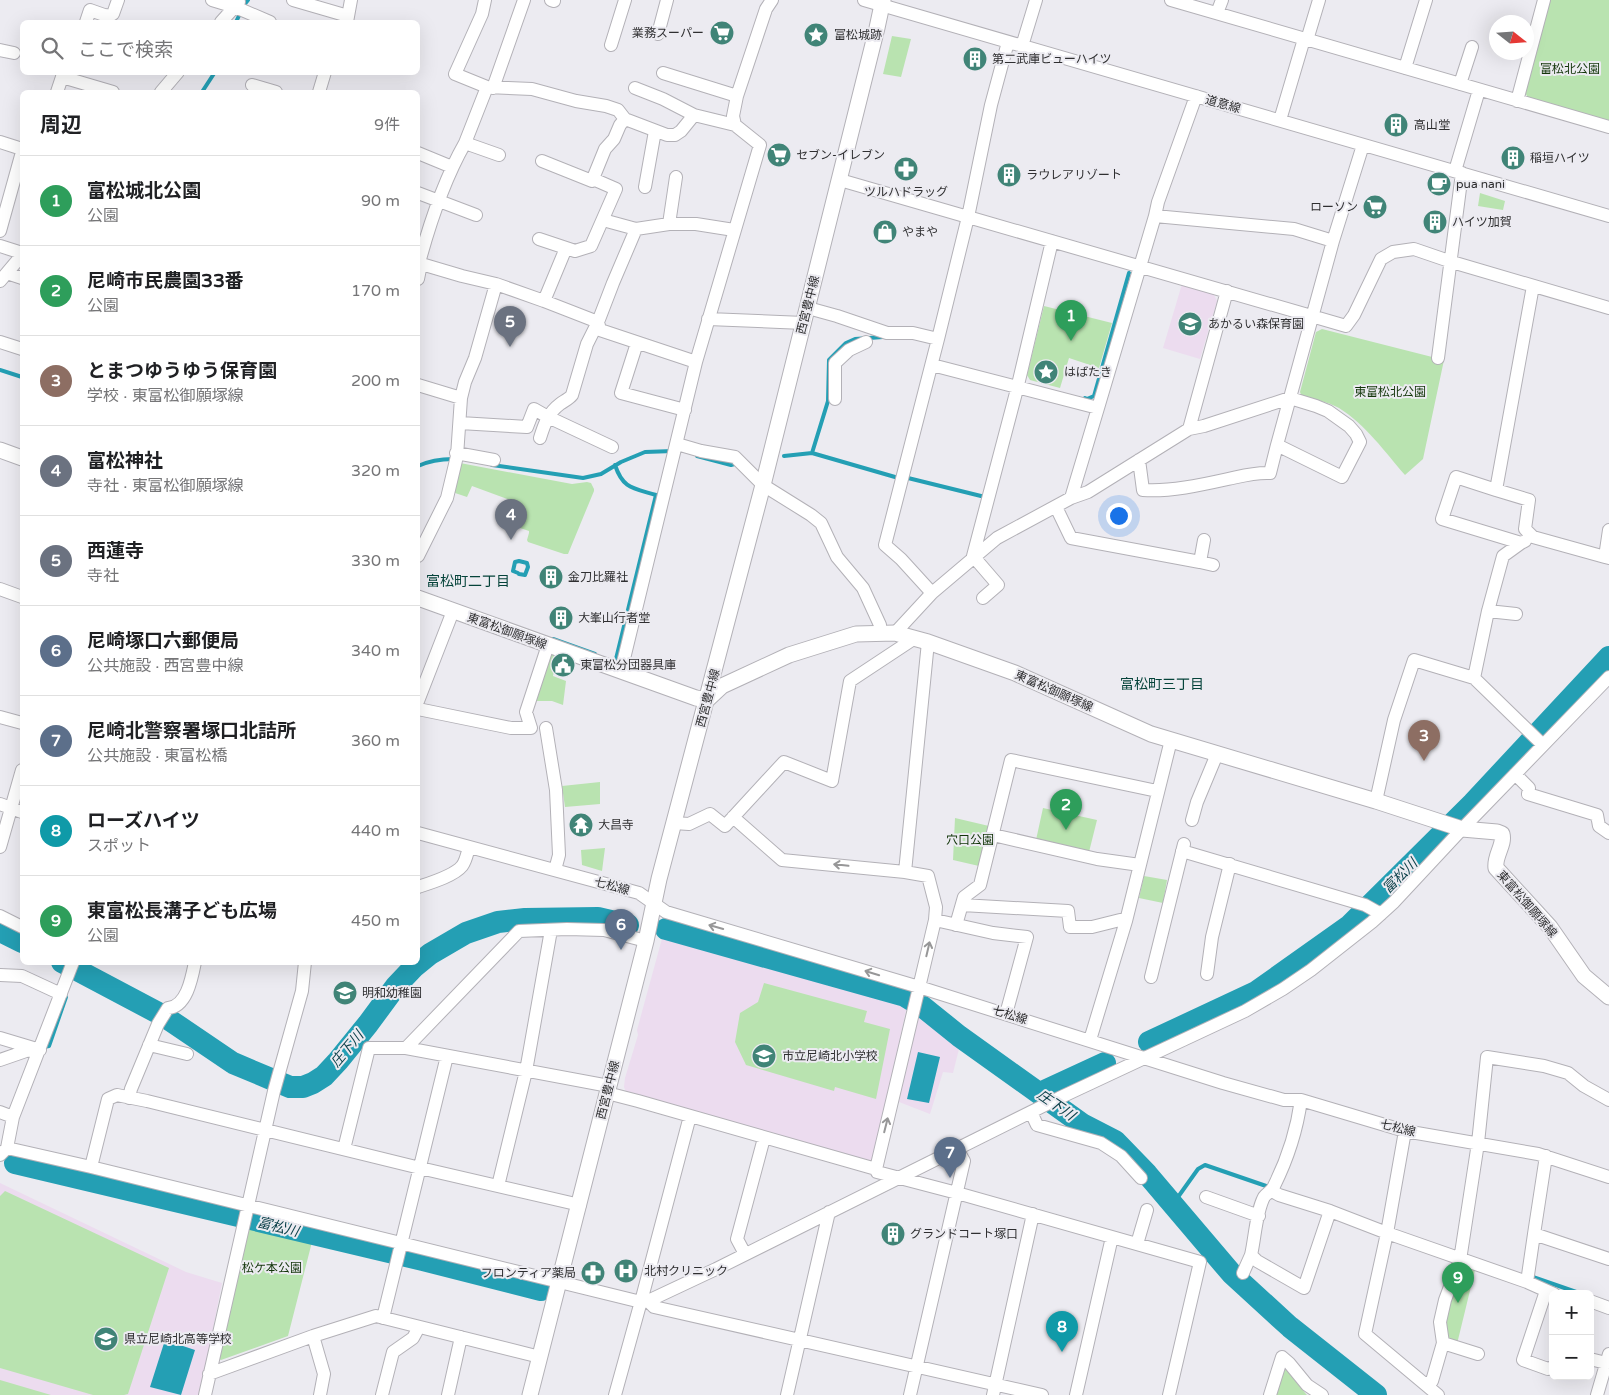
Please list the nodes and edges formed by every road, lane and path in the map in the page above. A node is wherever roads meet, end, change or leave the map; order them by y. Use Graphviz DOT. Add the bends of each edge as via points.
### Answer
graph roads {
  1 [pos="118,0"];
  2 [pos="212,0"];
  3 [pos="292,0"];
  4 [pos="351,0"];
  5 [pos="485,0"];
  6 [pos="524,0"];
  7 [pos="625,0"];
  8 [pos="667,0"];
  9 [pos="772,0"];
  10 [pos="864,0"];
  11 [pos="1036,0"];
  12 [pos="1171,0"];
  13 [pos="1222,0"];
  14 [pos="1319,0"];
  15 [pos="1426,0"];
  16 [pos="1544,0"];
  17 [pos="883,2"];
  18 [pos="238,3"];
  19 [pos="1217,14"];
  20 [pos="347,19"];
  21 [pos="87,20"];
  22 [pos="223,20"];
  23 [pos="267,20"];
  24 [pos="658,34"];
  25 [pos="1306,40"];
  26 [pos="1008,42"];
  27 [pos="611,45"];
  28 [pos="1022,46"];
  29 [pos="1472,47"];
  30 [pos="0,50"];
  31 [pos="14,53"];
  32 [pos="1405,68"];
  33 [pos="663,73"];
  34 [pos="175,75"];
  35 [pos="324,75"];
  36 [pos="70,76"];
  37 [pos="1460,84"];
  38 [pos="252,85"];
  39 [pos="490,87"];
  40 [pos="635,88"];
  41 [pos="59,90"];
  42 [pos="108,90"];
  43 [pos="163,90"];
  44 [pos="269,90"];
  45 [pos="320,90"];
  46 [pos="1479,90"];
  47 [pos="737,96"];
  48 [pos="1196,96"];
  49 [pos="1517,101"];
  50 [pos="694,115"];
  51 [pos="625,119"];
  52 [pos="1280,120"];
  53 [pos="734,125"];
  54 [pos="1609,127"];
  55 [pos="655,131"];
  56 [pos="0,142"];
  57 [pos="465,143"];
  58 [pos="1363,144"];
  59 [pos="20,147"];
  60 [pos="420,154"];
  61 [pos="499,155"];
  62 [pos="20,156"];
  63 [pos="542,161"];
  64 [pos="452,167"];
  65 [pos="1459,172"];
  66 [pos="676,177"];
  67 [pos="593,179"];
  68 [pos="840,180"];
  69 [pos="6,186"];
  70 [pos="645,187"];
  71 [pos="420,194"];
  72 [pos="439,202"];
  73 [pos="476,215"];
  74 [pos="1155,216"];
  75 [pos="1609,216"];
  76 [pos="968,217"];
  77 [pos="603,220"];
  78 [pos="669,224"];
  79 [pos="636,229"];
  80 [pos="734,230"];
  81 [pos="0,231"];
  82 [pos="540,239"];
  83 [pos="1052,241"];
  84 [pos="1333,241"];
  85 [pos="0,246"];
  86 [pos="566,248"];
  87 [pos="20,253"];
  88 [pos="20,256"];
  89 [pos="420,260"];
  90 [pos="1452,262"];
  91 [pos="420,263"];
  92 [pos="1140,266"];
  93 [pos="3,277"];
  94 [pos="20,278"];
  95 [pos="496,284"];
  96 [pos="1533,286"];
  97 [pos="1227,291"];
  98 [pos="544,301"];
  99 [pos="1609,308"];
  100 [pos="806,316"];
  101 [pos="1313,316"];
  102 [pos="708,319"];
  103 [pos="598,322"];
  104 [pos="938,339"];
  105 [pos="0,342"];
  106 [pos="866,342"];
  107 [pos="637,343"];
  108 [pos="20,348"];
  109 [pos="1438,358"];
  110 [pos="696,362"];
  111 [pos="932,366"];
  112 [pos="420,386"];
  113 [pos="1017,388"];
  114 [pos="461,398"];
  115 [pos="1290,398"];
  116 [pos="835,399"];
  117 [pos="1098,408"];
  118 [pos="685,410"];
  119 [pos="548,417"];
  120 [pos="460,423"];
  121 [pos="1189,429"];
  122 [pos="540,438"];
  123 [pos="1277,445"];
  124 [pos="612,447"];
  125 [pos="676,449"];
  126 [pos="0,450"];
  127 [pos="20,457"];
  128 [pos="456,457"];
  129 [pos="494,460"];
  130 [pos="1139,460"];
  131 [pos="763,485"];
  132 [pos="1496,490"];
  133 [pos="1071,498"];
  134 [pos="1056,507"];
  135 [pos="1609,530"];
  136 [pos="1533,537"];
  137 [pos="1204,540"];
  138 [pos="1521,543"];
  139 [pos="420,552"];
  140 [pos="973,556"];
  141 [pos="1607,557"];
  142 [pos="1200,562"];
  143 [pos="1214,565"];
  144 [pos="0,589"];
  145 [pos="932,593"];
  146 [pos="20,596"];
  147 [pos="983,598"];
  148 [pos="420,599"];
  149 [pos="453,611"];
  150 [pos="1488,611"];
  151 [pos="1516,614"];
  152 [pos="888,633"];
  153 [pos="921,640"];
  154 [pos="548,645"];
  155 [pos="621,671"];
  156 [pos="1609,677"];
  157 [pos="1474,678"];
  158 [pos="420,696"];
  159 [pos="707,700"];
  160 [pos="420,709"];
  161 [pos="0,717"];
  162 [pos="20,722"];
  163 [pos="546,728"];
  164 [pos="1171,740"];
  165 [pos="1543,745"];
  166 [pos="1217,754"];
  167 [pos="1515,774"];
  168 [pos="20,777"];
  169 [pos="1157,790"];
  170 [pos="1376,801"];
  171 [pos="11,808"];
  172 [pos="733,817"];
  173 [pos="1192,820"];
  174 [pos="674,823"];
  175 [pos="1462,829"];
  176 [pos="1609,833"];
  177 [pos="420,834"];
  178 [pos="993,835"];
  179 [pos="0,847"];
  180 [pos="469,847"];
  181 [pos="1230,864"];
  182 [pos="1140,865"];
  183 [pos="555,870"];
  184 [pos="905,872"];
  185 [pos="420,886"];
  186 [pos="654,904"];
  187 [pos="962,905"];
  188 [pos="1373,910"];
  189 [pos="0,916"];
  190 [pos="935,920"];
  191 [pos="1126,921"];
  192 [pos="956,925"];
  193 [pos="20,927"];
  194 [pos="552,930"];
  195 [pos="646,941"];
  196 [pos="194,965"];
  197 [pos="305,965"];
  198 [pos="71,967"];
  199 [pos="1207,974"];
  200 [pos="0,975"];
  201 [pos="1151,977"];
  202 [pos="918,992"];
  203 [pos="61,994"];
  204 [pos="1608,995"];
  205 [pos="1006,1014"];
  206 [pos="0,1038"];
  207 [pos="1090,1040"];
  208 [pos="149,1045"];
  209 [pos="406,1048"];
  210 [pos="40,1050"];
  211 [pos="187,1054"];
  212 [pos="447,1056"];
  213 [pos="1146,1058"];
  214 [pos="0,1060"];
  215 [pos="526,1071"];
  216 [pos="608,1090"];
  217 [pos="129,1098"];
  218 [pos="1301,1100"];
  219 [pos="1609,1100"];
  220 [pos="1034,1110"];
  221 [pos="0,1112"];
  222 [pos="690,1116"];
  223 [pos="13,1117"];
  224 [pos="265,1130"];
  225 [pos="1405,1131"];
  226 [pos="764,1138"];
  227 [pos="1478,1143"];
  228 [pos="344,1149"];
  229 [pos="958,1149"];
  230 [pos="3,1151"];
  231 [pos="1546,1156"];
  232 [pos="92,1167"];
  233 [pos="420,1168"];
  234 [pos="880,1172"];
  235 [pos="900,1177"];
  236 [pos="1141,1178"];
  237 [pos="1609,1178"];
  238 [pos="498,1186"];
  239 [pos="1273,1188"];
  240 [pos="957,1193"];
  241 [pos="1206,1197"];
  242 [pos="580,1205"];
  243 [pos="1147,1210"];
  244 [pos="1330,1211"];
  245 [pos="829,1212"];
  246 [pos="246,1213"];
  247 [pos="1033,1214"];
  248 [pos="1259,1216"];
  249 [pos="1387,1233"];
  250 [pos="1534,1234"];
  251 [pos="1112,1237"];
  252 [pos="1137,1244"];
  253 [pos="741,1247"];
  254 [pos="399,1250"];
  255 [pos="1252,1255"];
  256 [pos="1609,1259"];
  257 [pos="1460,1260"];
  258 [pos="1243,1273"];
  259 [pos="560,1281"];
  260 [pos="1527,1282"];
  261 [pos="1549,1292"];
  262 [pos="1549,1295"];
  263 [pos="644,1301"];
  264 [pos="1594,1302"];
  265 [pos="1609,1308"];
  266 [pos="383,1318"];
  267 [pos="419,1327"];
  268 [pos="313,1336"];
  269 [pos="462,1337"];
  270 [pos="799,1340"];
  271 [pos="1443,1343"];
  272 [pos="1478,1354"];
  273 [pos="540,1357"];
  274 [pos="1594,1359"];
  275 [pos="1607,1359"];
  276 [pos="916,1366"];
  277 [pos="1549,1369"];
  278 [pos="209,1374"];
  279 [pos="1426,1384"];
  280 [pos="995,1390"];
  281 [pos="1602,1390"];
  282 [pos="205,1395"];
  283 [pos="320,1395"];
  284 [pos="382,1395"];
  285 [pos="448,1395"];
  286 [pos="530,1395"];
  287 [pos="615,1395"];
  288 [pos="787,1395"];
  289 [pos="910,1395"];
  290 [pos="1042,1395"];
  291 [pos="1076,1395"];
  292 [pos="1169,1395"];
  293 [pos="1270,1395"];
  294 [pos="1322,1395"];
  295 [pos="1438,1395"];
  1 -- 21 [label="street" via="113,14 108,16 90,10"];
  2 -- 18 [label="street"];
  3 -- 20 [label="street"];
  4 -- 20 [label="street"];
  5 -- 39 [label="street" via="455,74"];
  6 -- 39 [label="street"];
  7 -- 27 [label="street"];
  8 -- 24 [label="street"];
  9 -- 47 [label="street" via="766,9"];
  10 -- 17 [label="street, 道意線"];
  11 -- 28 [label="street"];
  12 -- 19 [label="street"];
  13 -- 19 [label="street"];
  14 -- 25 [label="street"];
  15 -- 32 [label="street"];
  16 -- 49 [label="street"];
  17 -- 26 [label="street, 道意線"];
  17 -- 68 [label="main road, 西宮豊中線"];
  18 -- 22 [label="street"];
  18 -- 23 [label="street"];
  19 -- 25 [label="street"];
  25 -- 32 [label="street"];
  25 -- 52 [label="street"];
  26 -- 28 [label="street, 道意線"];
  26 -- 76 [label="street"];
  28 -- 48 [label="street, 道意線"];
  29 -- 37 [label="street"];
  30 -- 31 [label="street"];
  32 -- 37 [label="street"];
  33 -- 47 [label="street"];
  34 -- 43 [label="street"];
  35 -- 45 [label="street"];
  36 -- 41 [label="street" via="62,77"];
  36 -- 42 [label="street"];
  37 -- 46 [label="street"];
  38 -- 44 [label="street"];
  39 -- 51 [label="street" via="532,89 606,106 618,110"];
  39 -- 57 [label="street"];
  40 -- 50 [label="street"];
  46 -- 49 [label="street"];
  46 -- 65 [label="street"];
  47 -- 53 [label="street"];
  48 -- 52 [label="street, 道意線"];
  48 -- 74 [label="street"];
  49 -- 54 [label="street"];
  50 -- 53 [label="street"];
  50 -- 55 [label="street" via="675,135"];
  51 -- 55 [label="street"];
  51 -- 67 [label="street" via="605,148"];
  52 -- 58 [label="street, 道意線"];
  53 -- 80 [label="street" via="760,145"];
  55 -- 70 [label="street"];
  56 -- 59 [label="street"];
  57 -- 61 [label="street"];
  57 -- 64 [label="street"];
  58 -- 65 [label="street, 道意線"];
  58 -- 84 [label="street"];
  60 -- 64 [label="street"];
  62 -- 69 [label="street"];
  63 -- 67 [label="street" via="592,182"];
  64 -- 72 [label="street"];
  65 -- 75 [label="street, 道意線"];
  65 -- 90 [label="street"];
  66 -- 78 [label="street"];
  67 -- 77 [label="street" via="616,189"];
  68 -- 76 [label="street"];
  68 -- 100 [label="main road, 西宮豊中線"];
  69 -- 81 [label="street"];
  71 -- 72 [label="street"];
  72 -- 73 [label="street"];
  72 -- 89 [label="street"];
  74 -- 84 [label="street" via="1294,229"];
  74 -- 92 [label="street"];
  76 -- 83 [label="street"];
  76 -- 104 [label="street"];
  77 -- 79 [label="street"];
  77 -- 86 [label="street" via="591,246 576,251"];
  78 -- 79 [label="street"];
  78 -- 80 [label="street"];
  79 -- 103 [label="street"];
  80 -- 102 [label="street"];
  82 -- 86 [label="street"];
  83 -- 92 [label="street"];
  83 -- 113 [label="street"];
  84 -- 101 [label="street"];
  85 -- 87 [label="street"];
  86 -- 98 [label="street"];
  88 -- 93 [label="street"];
  90 -- 96 [label="street"];
  90 -- 101 [label="street" via="1414,249 1393,252 1381,259 1346,326"];
  90 -- 109 [label="street"];
  91 -- 95 [label="street"];
  92 -- 97 [label="street"];
  92 -- 117 [label="street"];
  93 -- 94 [label="street"];
  95 -- 98 [label="street"];
  95 -- 114 [label="street"];
  96 -- 99 [label="street"];
  96 -- 132 [label="street"];
  97 -- 101 [label="street"];
  97 -- 121 [label="street"];
  98 -- 103 [label="street"];
  100 -- 102 [label="street"];
  100 -- 104 [label="street" via="837,316 887,333 914,333"];
  100 -- 131 [label="main road, 西宮豊中線"];
  101 -- 115 [label="street"];
  102 -- 110 [label="street"];
  103 -- 107 [label="street" via="600,330"];
  103 -- 119 [label="street" via="587,344 572,395"];
  104 -- 111 [label="street"];
  105 -- 108 [label="street"];
  106 -- 116 [label="street" via="849,350 835,363"];
  107 -- 110 [label="street"];
  107 -- 118 [label="street" via="621,393"];
  110 -- 118 [label="street"];
  111 -- 113 [label="street"];
  111 -- 145 [label="street" via="885,545"];
  112 -- 114 [label="street"];
  113 -- 117 [label="street"];
  113 -- 140 [label="street"];
  114 -- 120 [label="street"];
  115 -- 121 [label="street"];
  115 -- 123 [label="street"];
  115 -- 123 [label="street" via="1333,414 1349,426 1360,442 1342,476"];
  117 -- 133 [label="street"];
  118 -- 125 [label="street"];
  119 -- 120 [label="street" via="534,409 527,427"];
  119 -- 122 [label="street"];
  119 -- 124 [label="street"];
  120 -- 128 [label="street"];
  121 -- 130 [label="street"];
  123 -- 130 [label="street" via="1270,472 1156,491 1143,490"];
  125 -- 131 [label="street" via="735,457"];
  125 -- 155 [label="street"];
  126 -- 127 [label="main road"];
  128 -- 129 [label="street"];
  128 -- 139 [label="street" via="447,498"];
  130 -- 133 [label="street" via="1088,492"];
  131 -- 152 [label="street" via="821,523 837,557 863,588 880,625"];
  131 -- 159 [label="main road, 西宮豊中線"];
  132 -- 136 [label="street" via="1529,500 1526,529"];
  132 -- 138 [label="street" via="1456,477 1442,519"];
  133 -- 134 [label="street"];
  134 -- 140 [label="street" via="997,538"];
  134 -- 142 [label="street" via="1071,538 1126,544"];
  135 -- 141 [label="street"];
  136 -- 138 [label="street"];
  136 -- 141 [label="street"];
  137 -- 142 [label="street"];
  138 -- 150 [label="street" via="1503,556"];
  140 -- 145 [label="street"];
  140 -- 147 [label="street" via="998,585"];
  142 -- 143 [label="street"];
  144 -- 146 [label="street"];
  145 -- 152 [label="street"];
  148 -- 149 [label="main road, 東富松御願塚線"];
  149 -- 154 [label="main road, 東富松御願塚線"];
  149 -- 158 [label="street"];
  150 -- 151 [label="street"];
  150 -- 157 [label="street"];
  152 -- 153 [label="main road, 東富松御願塚線"];
  152 -- 159 [label="main road, 東富松御願塚線" via="856,634 789,655 722,686"];
  153 -- 164 [label="main road, 東富松御願塚線" via="1015,674"];
  153 -- 172 [label="street" via="850,681 832,781 784,762"];
  153 -- 184 [label="street"];
  154 -- 155 [label="main road, 東富松御願塚線"];
  154 -- 160 [label="street" via="526,712 531,728 511,728"];
  155 -- 159 [label="main road, 東富松御願塚線"];
  156 -- 165 [label="street"];
  157 -- 165 [label="street"];
  157 -- 170 [label="street" via="1414,660 1394,720"];
  159 -- 174 [label="main road, 西宮豊中線"];
  161 -- 162 [label="street"];
  163 -- 183 [label="street" via="556,790 559,855"];
  164 -- 166 [label="main road, 東富松御願塚線"];
  164 -- 169 [label="street"];
  165 -- 167 [label="street"];
  166 -- 170 [label="main road, 東富松御願塚線"];
  166 -- 173 [label="street"];
  167 -- 175 [label="street"];
  167 -- 176 [label="street" via="1529,788 1528,794 1597,815 1599,826"];
  168 -- 171 [label="street"];
  169 -- 178 [label="street" via="1011,760"];
  169 -- 182 [label="street"];
  170 -- 175 [label="main road, 東富松御願塚線"];
  171 -- 179 [label="street"];
  172 -- 174 [label="street" via="725,826 710,814 689,824"];
  184 -- 172 [label="street, one-way" via="782,860"];
  174 -- 186 [label="main road, 西宮豊中線"];
  175 -- 188 [label="street" via="1394,902"];
  175 -- 204 [label="main road, 東富松御願塚線" via="1502,834 1496,868 1550,927 1584,976"];
  177 -- 180 [label="street, 七松線"];
  178 -- 182 [label="street" via="1097,859"];
  178 -- 187 [label="street" via="980,885 964,897"];
  180 -- 183 [label="street, 七松線"];
  180 -- 185 [label="street" via="460,868"];
  181 -- 188 [label="street"];
  181 -- 199 [label="street" via="1212,937"];
  181 -- 201 [label="street" via="1183,848"];
  182 -- 191 [label="street"];
  183 -- 186 [label="street, 七松線" via="639,893"];
  184 -- 190 [label="street" via="928,876 936,907"];
  186 -- 195 [label="main road, 西宮豊中線"];
  202 -- 186 [label="street, 七松線, one-way" via="666,912"];
  187 -- 191 [label="street" via="1068,911 1070,927"];
  187 -- 192 [label="street"];
  188 -- 213 [label="street" via="1311,970 1283,989 1245,1011"];
  189 -- 193 [label="street"];
  190 -- 192 [label="street"];
  202 -- 190 [label="street, one-way"];
  191 -- 207 [label="street"];
  192 -- 205 [label="street" via="1027,937"];
  194 -- 195 [label="street" via="604,930"];
  194 -- 209 [label="street" via="519,931"];
  194 -- 215 [label="street"];
  195 -- 216 [label="main road, 西宮豊中線"];
  196 -- 208 [label="street" via="188,991 182,1000 168,1008"];
  197 -- 224 [label="street" via="302,991"];
  198 -- 203 [label="street"];
  200 -- 203 [label="street" via="22,976"];
  202 -- 205 [label="street, 七松線"];
  234 -- 202 [label="street, one-way"];
  203 -- 210 [label="street"];
  205 -- 207 [label="street, 七松線"];
  206 -- 210 [label="street"];
  207 -- 213 [label="street, 七松線"];
  208 -- 211 [label="street"];
  208 -- 217 [label="street"];
  209 -- 212 [label="street"];
  209 -- 228 [label="street" via="369,1048"];
  210 -- 214 [label="street"];
  210 -- 223 [label="street"];
  212 -- 215 [label="street"];
  212 -- 233 [label="street"];
  213 -- 218 [label="street, 七松線" via="1284,1100"];
  213 -- 220 [label="street"];
  215 -- 216 [label="street"];
  215 -- 238 [label="street"];
  216 -- 222 [label="street"];
  216 -- 242 [label="main road, 西宮豊中線"];
  217 -- 224 [label="street"];
  217 -- 232 [label="street" via="117,1095 108,1099"];
  218 -- 225 [label="street, 七松線"];
  218 -- 239 [label="street" via="1288,1154"];
  219 -- 227 [label="street" via="1568,1073 1487,1057"];
  220 -- 229 [label="street"];
  220 -- 236 [label="street" via="1037,1126 1101,1143 1121,1156"];
  221 -- 223 [label="street"];
  222 -- 226 [label="street"];
  222 -- 263 [label="street"];
  223 -- 230 [label="street"];
  224 -- 228 [label="street"];
  224 -- 246 [label="street"];
  225 -- 227 [label="street, 七松線"];
  225 -- 249 [label="street"];
  226 -- 234 [label="street"];
  226 -- 253 [label="street"];
  227 -- 231 [label="street, 七松線"];
  227 -- 257 [label="street"];
  228 -- 233 [label="street"];
  229 -- 235 [label="street"];
  229 -- 240 [label="street" via="964,1161"];
  230 -- 232 [label="street"];
  231 -- 237 [label="street, 七松線"];
  231 -- 250 [label="street"];
  232 -- 246 [label="street"];
  233 -- 238 [label="street"];
  233 -- 254 [label="street"];
  234 -- 235 [label="street"];
  235 -- 240 [label="street"];
  235 -- 245 [label="street"];
  238 -- 242 [label="street"];
  239 -- 244 [label="street" via="1280,1195"];
  239 -- 248 [label="street" via="1265,1196"];
  240 -- 247 [label="street"];
  240 -- 276 [label="street"];
  241 -- 248 [label="street"];
  242 -- 259 [label="main road, 西宮豊中線"];
  243 -- 252 [label="street"];
  244 -- 249 [label="street"];
  244 -- 255 [label="street" via="1304,1288"];
  245 -- 253 [label="street"];
  245 -- 270 [label="street"];
  246 -- 254 [label="street"];
  246 -- 278 [label="street"];
  247 -- 251 [label="street"];
  247 -- 280 [label="street"];
  248 -- 255 [label="street"];
  249 -- 257 [label="street"];
  249 -- 279 [label="street" via="1365,1334"];
  250 -- 256 [label="street"];
  250 -- 260 [label="street"];
  251 -- 252 [label="street"];
  251 -- 291 [label="street"];
  252 -- 292 [label="street" via="1200,1262"];
  253 -- 263 [label="street"];
  254 -- 259 [label="street"];
  254 -- 266 [label="street"];
  255 -- 258 [label="street"];
  257 -- 260 [label="street"];
  257 -- 271 [label="street" via="1440,1322"];
  259 -- 263 [label="street"];
  259 -- 273 [label="main road, 西宮豊中線"];
  260 -- 261 [label="street"];
  262 -- 277 [label="street" via="1523,1360"];
  263 -- 270 [label="street" via="654,1307"];
  263 -- 287 [label="street"];
  264 -- 265 [label="street"];
  266 -- 267 [label="street"];
  266 -- 268 [label="street" via="376,1316"];
  267 -- 269 [label="street"];
  267 -- 284 [label="street" via="413,1338 393,1352"];
  268 -- 278 [label="street"];
  268 -- 283 [label="street" via="324,1374"];
  269 -- 273 [label="street"];
  269 -- 285 [label="street"];
  270 -- 276 [label="street"];
  270 -- 288 [label="street"];
  271 -- 272 [label="street"];
  271 -- 279 [label="street" via="1432,1381"];
  273 -- 286 [label="main road, 西宮豊中線"];
  274 -- 275 [label="street"];
  275 -- 281 [label="street"];
  276 -- 280 [label="street"];
  276 -- 289 [label="street"];
  278 -- 282 [label="street"];
  279 -- 295 [label="street"];
  280 -- 290 [label="street"];
  293 -- 294 [label="street" via="1282,1357 1307,1385"];
}
